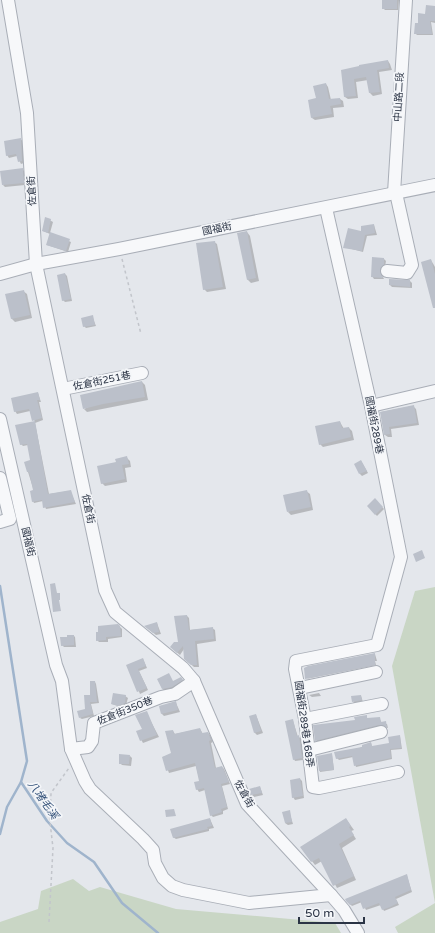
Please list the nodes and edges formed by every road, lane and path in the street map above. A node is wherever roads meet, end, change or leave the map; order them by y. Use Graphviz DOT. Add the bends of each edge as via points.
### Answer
graph roads {
  1 [pos="8,0"];
  2 [pos="406,0"];
  3 [pos="435,185"];
  4 [pos="395,193"];
  5 [pos="326,208"];
  6 [pos="119,249"];
  7 [pos="36,264"];
  8 [pos="387,271"];
  9 [pos="0,274"];
  10 [pos="141,334"];
  11 [pos="142,373"];
  12 [pos="62,390"];
  13 [pos="435,391"];
  14 [pos="371,406"];
  15 [pos="0,419"];
  16 [pos="1,433"];
  17 [pos="0,478"];
  18 [pos="5,521"];
  19 [pos="379,642"];
  20 [pos="376,672"];
  21 [pos="194,681"];
  22 [pos="300,688"];
  23 [pos="382,704"];
  24 [pos="305,719"];
  25 [pos="381,732"];
  26 [pos="309,750"];
  27 [pos="73,755"];
  28 [pos="398,772"];
  29 [pos="331,895"];
  30 [pos="49,922"];
  31 [pos="358,933"];
  1 -- 7 [label="street, 佐倉街" via="28,113"];
  2 -- 4 [label="street, 中山路二段"];
  3 -- 4 [label="street, 國福街"];
  4 -- 5 [label="street, 國福街"];
  4 -- 8 [label="street, 中山路二段" via="412,265 407,273"];
  5 -- 6 [label="street, 國福街"];
  5 -- 14 [label="street, 國福街289巷"];
  6 -- 7 [label="street, 國福街"];
  6 -- 10 [label="path"];
  7 -- 9 [label="street, 國福街"];
  7 -- 12 [label="street, 佐倉街"];
  11 -- 12 [label="street, 佐倉街251巷"];
  12 -- 21 [label="street, 佐倉街" via="105,590 115,612 183,668"];
  13 -- 14 [label="street"];
  14 -- 19 [label="street, 國福街289巷" via="401,558"];
  15 -- 16 [label="street, 國福街"];
  16 -- 27 [label="street, 國福街" via="56,665 62,681"];
  17 -- 18 [label="street"];
  19 -- 22 [label="street, 國福街289巷168弄" via="374,646 296,661"];
  20 -- 22 [label="street"];
  21 -- 27 [label="street, 佐倉街350巷" via="175,694 161,697 94,724 92,741"];
  21 -- 29 [label="street, 佐倉街" via="247,804"];
  22 -- 24 [label="street, 國福街289巷168弄"];
  23 -- 24 [label="street"];
  24 -- 26 [label="street, 國福街289巷168弄"];
  25 -- 26 [label="street"];
  26 -- 28 [label="street, 國福街289巷168弄" via="313,787 319,788"];
  27 -- 29 [label="street, 國福街" via="90,789 153,850 155,863 163,878 172,886 249,903"];
  27 -- 30 [label="path" via="51,793 50,822 53,848"];
  29 -- 31 [label="street, 佐倉街"];
}
